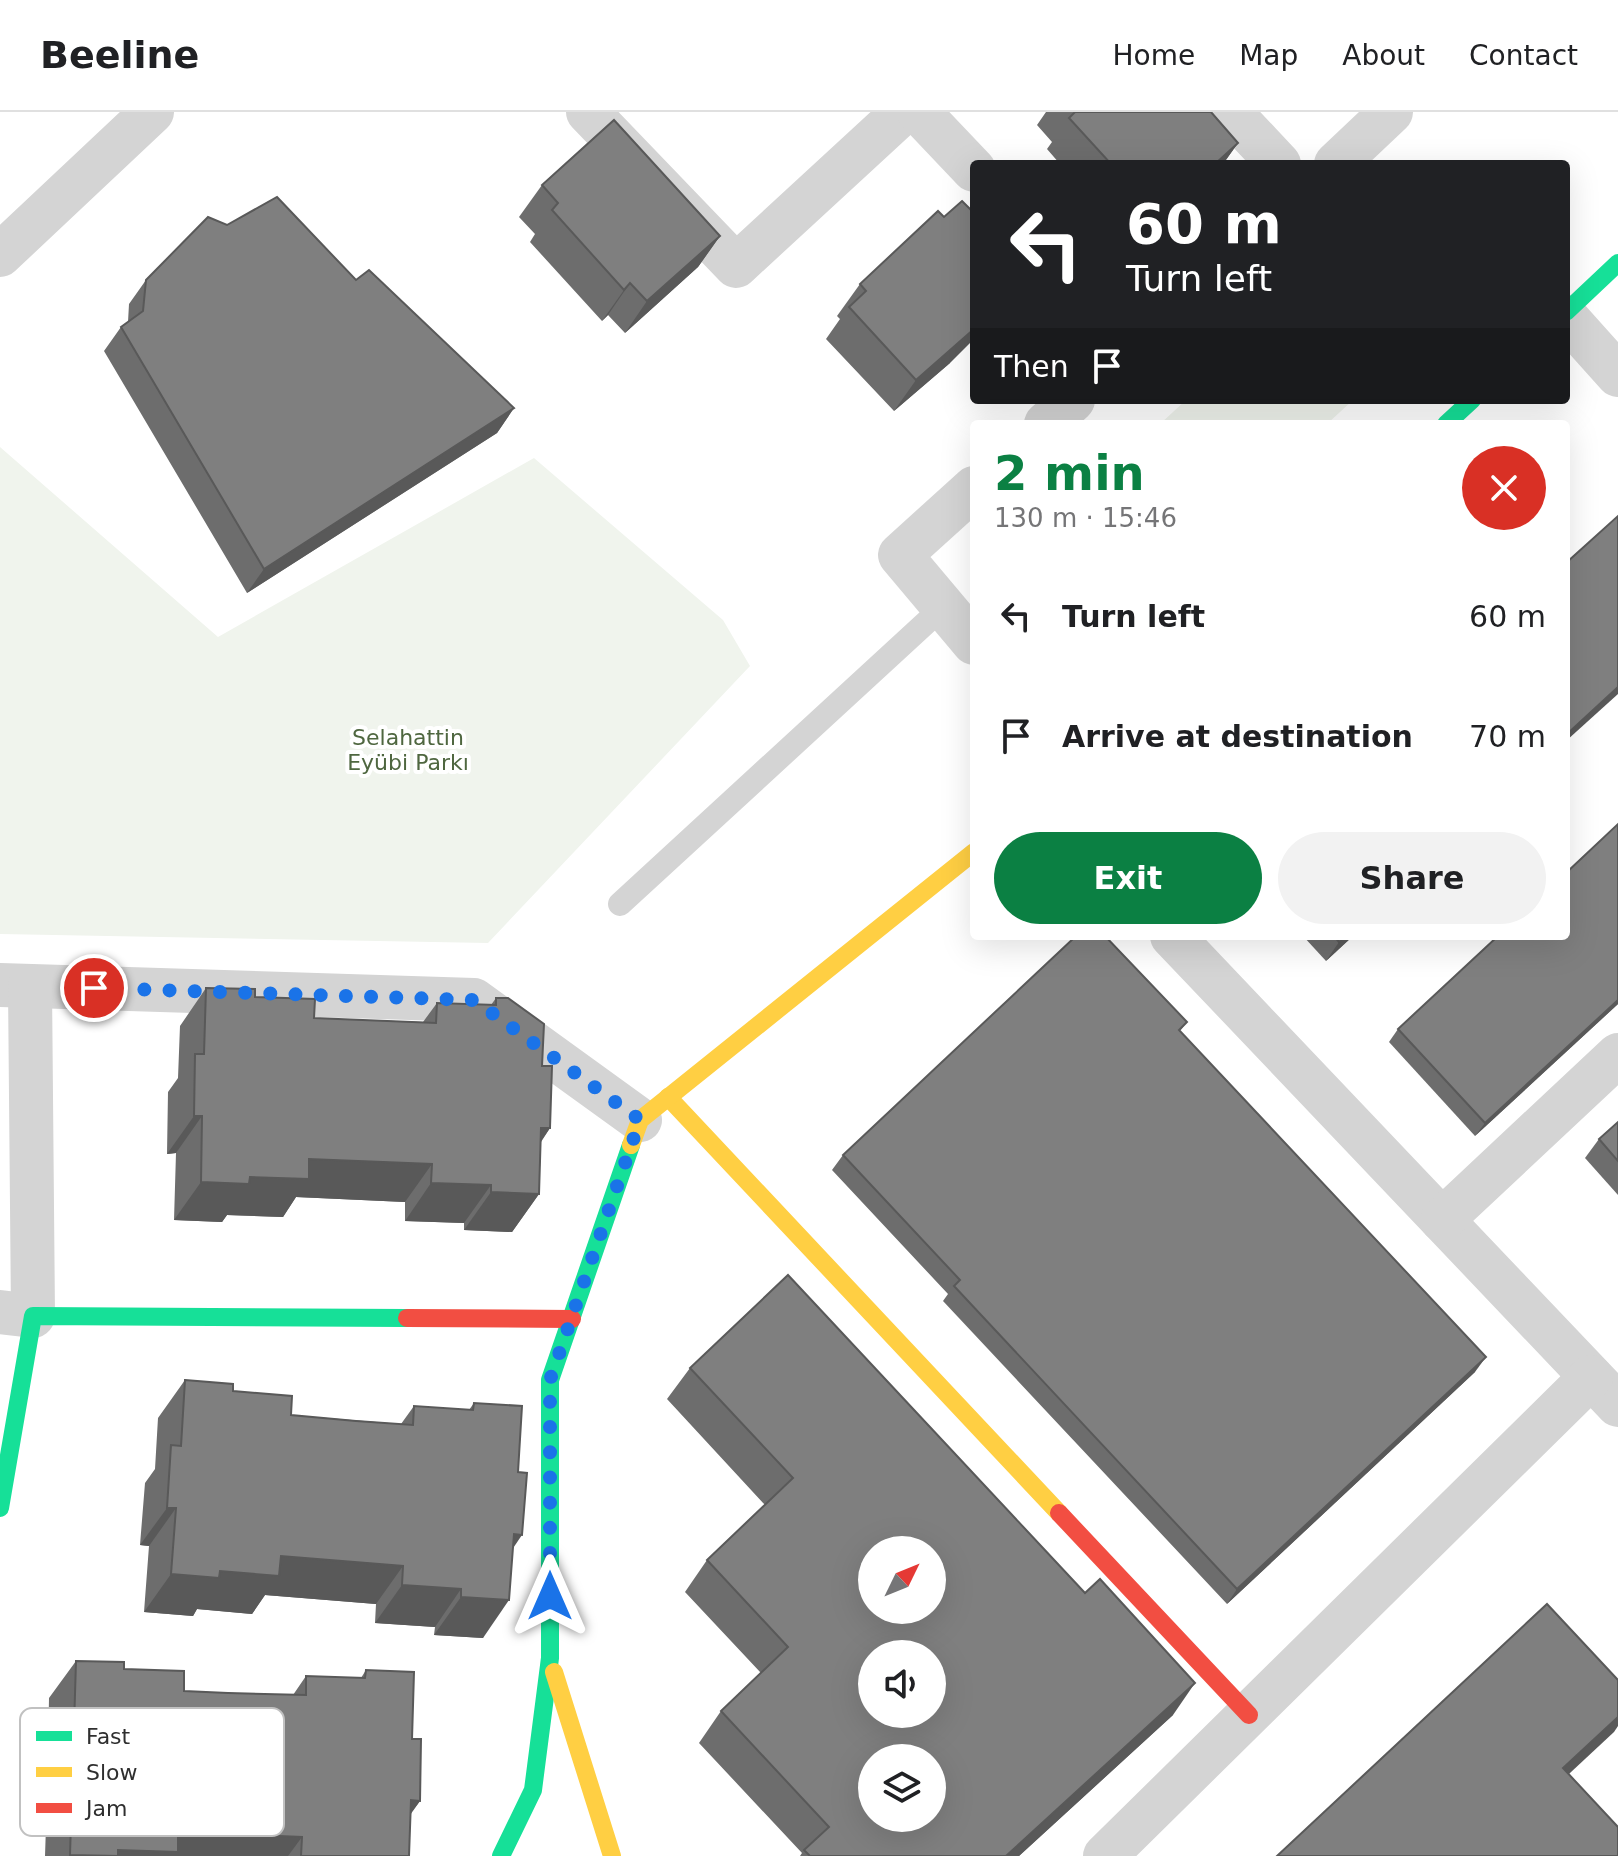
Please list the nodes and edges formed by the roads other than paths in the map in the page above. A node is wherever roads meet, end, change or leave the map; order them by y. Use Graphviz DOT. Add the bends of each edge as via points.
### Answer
graph roads {
  1 [pos="152,112"];
  2 [pos="588,112"];
  3 [pos="903,112"];
  4 [pos="919,112"];
  5 [pos="1230,112"];
  6 [pos="1275,160"];
  7 [pos="970,166"];
  8 [pos="0,255"];
  9 [pos="1618,263"];
  10 [pos="1570,311"];
  11 [pos="1570,320"];
  12 [pos="1618,375"];
  13 [pos="1068,404"];
  14 [pos="1468,404"];
  15 [pos="1050,420"];
  16 [pos="1450,420"];
  17 [pos="970,492"];
  18 [pos="943,607"];
  19 [pos="970,638"];
  20 [pos="970,855"];
  21 [pos="620,904"];
  22 [pos="1176,940"];
  23 [pos="15,986"];
  24 [pos="1618,1055"];
  25 [pos="654,1109"];
  26 [pos="1442,1220"];
  27 [pos="16,1314"];
  28 [pos="572,1319"];
  29 [pos="1605,1391"];
  30 [pos="0,1508"];
  31 [pos="550,1658"];
  32 [pos="1249,1715"];
  33 [pos="501,1856"];
  34 [pos="612,1856"];
  35 [pos="1105,1856"];
  1 -- 8 [label="street"];
  2 -- 3 [label="street" via="736,266"];
  4 -- 7 [label="street"];
  5 -- 6 [label="street"];
  9 -- 10 [label="street"];
  11 -- 12 [label="street"];
  13 -- 15 [label="street"];
  14 -- 16 [label="street"];
  17 -- 18 [label="street" via="900,555"];
  18 -- 19 [label="street"];
  18 -- 21 [label="lane"];
  20 -- 25 [label="street"];
  22 -- 26 [label="street"];
  23 -- 25 [label="street" via="474,1000"];
  23 -- 27 [label="street"];
  24 -- 26 [label="street"];
  25 -- 28 [label="street"];
  25 -- 32 [label="street"];
  26 -- 29 [label="street"];
  27 -- 28 [label="street"];
  27 -- 30 [label="street"];
  28 -- 31 [label="street" via="550,1380"];
  29 -- 32 [label="street"];
  31 -- 33 [label="street" via="533,1790"];
  31 -- 34 [label="street"];
  32 -- 35 [label="street"];
}
